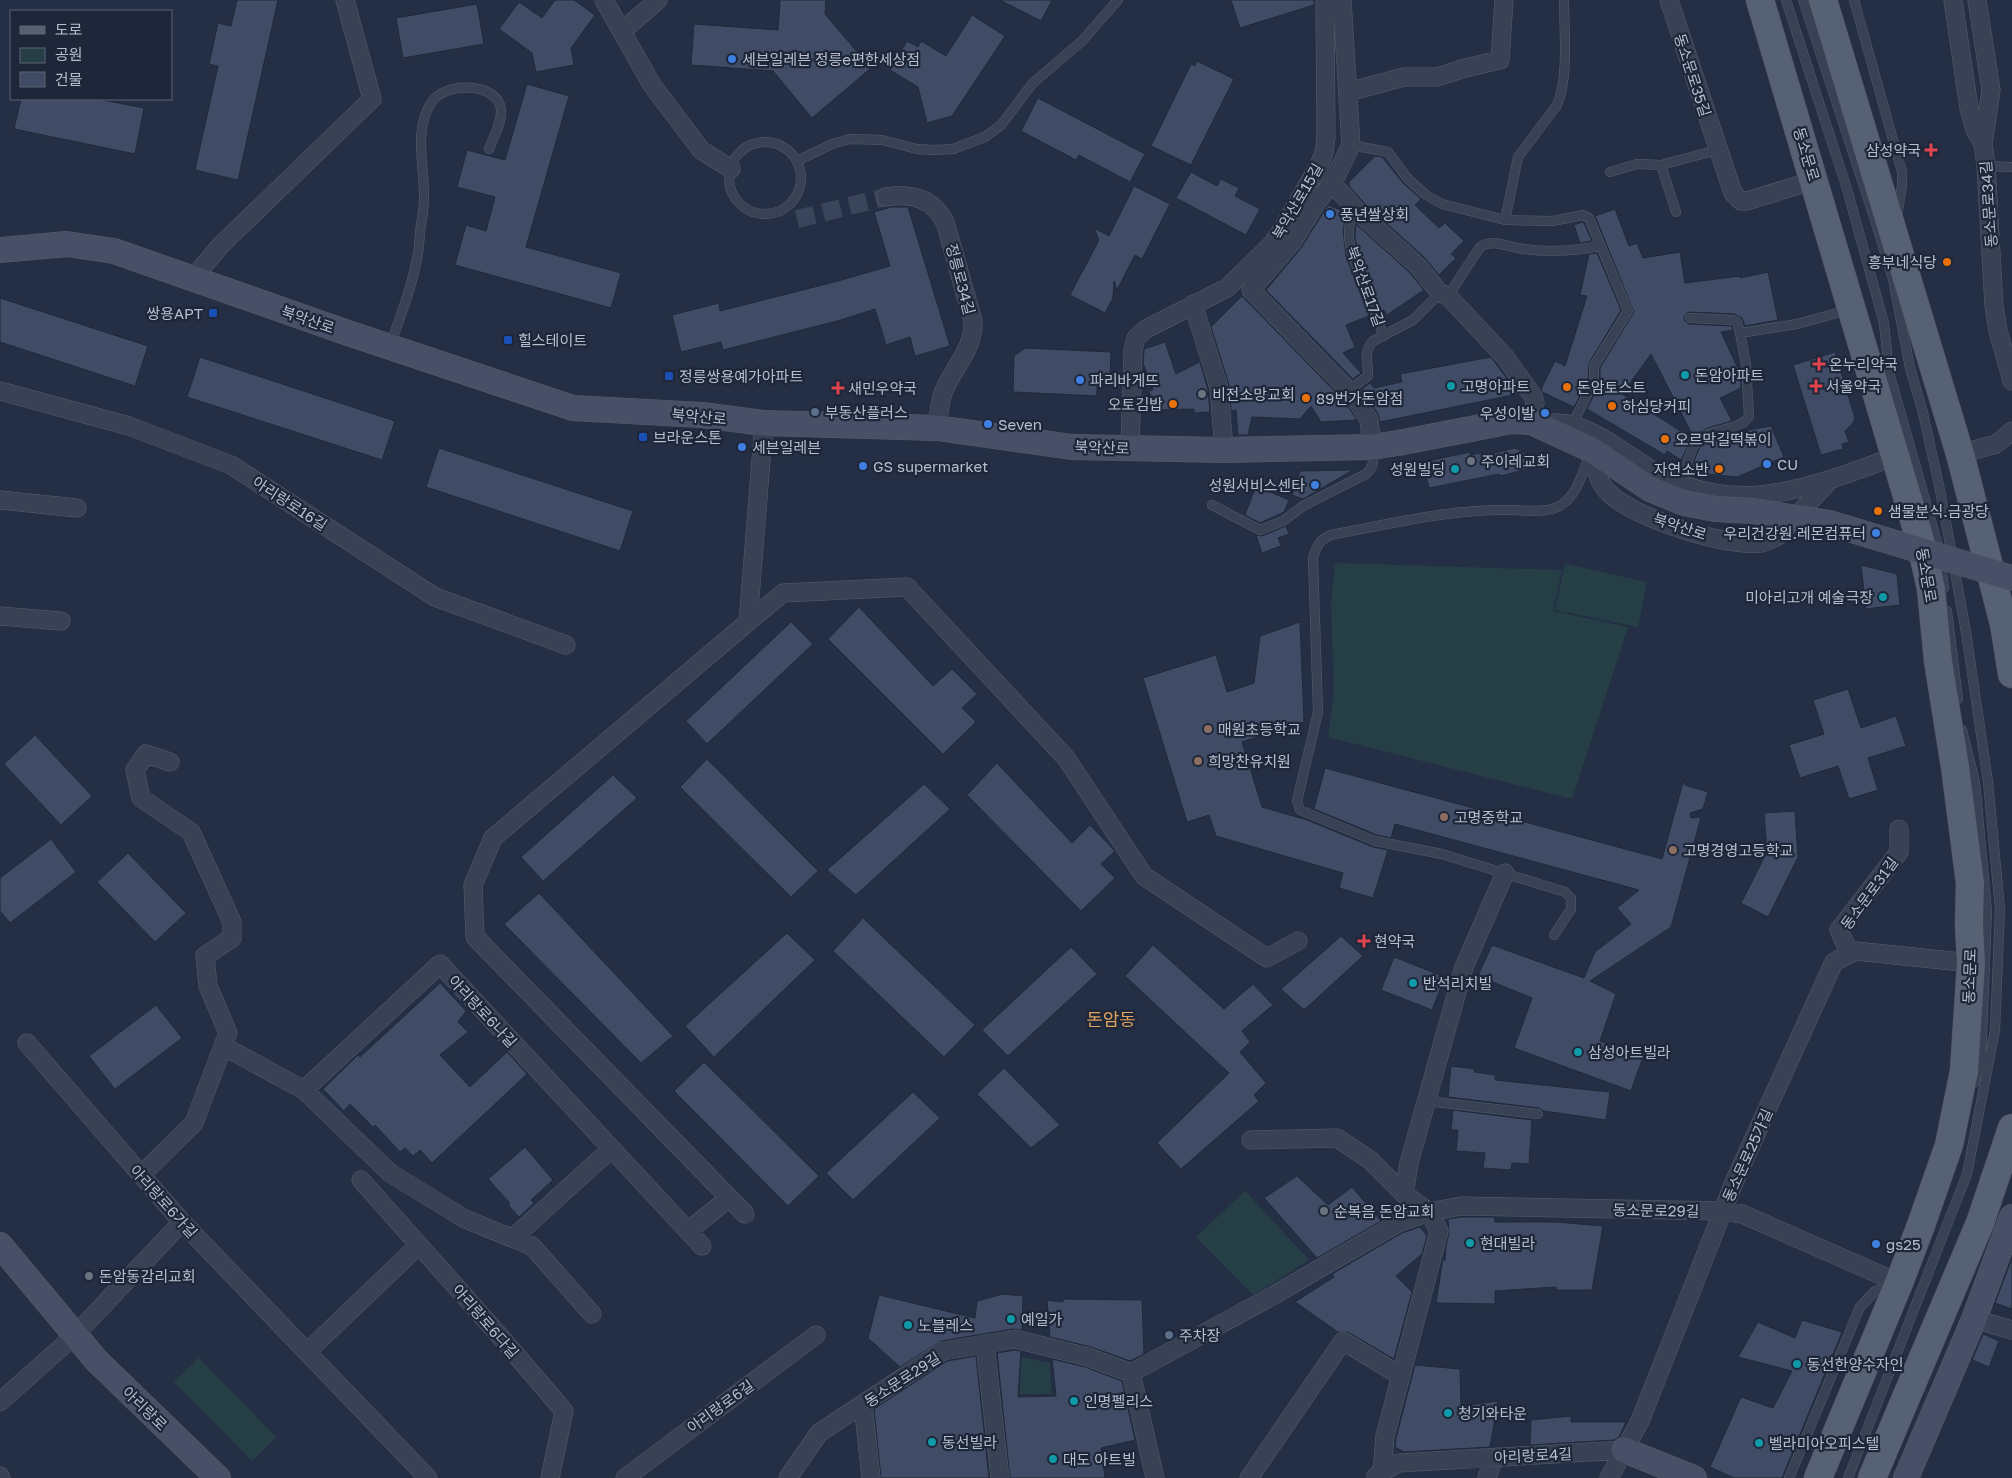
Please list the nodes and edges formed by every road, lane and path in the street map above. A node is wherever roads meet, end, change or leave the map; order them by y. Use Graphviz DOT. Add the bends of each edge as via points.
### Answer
graph roads {
  1 [pos="604,0"];
  2 [pos="658,0"];
  3 [pos="1118,0"];
  4 [pos="1317,0"];
  5 [pos="1325,0"];
  6 [pos="1342,0"];
  7 [pos="1504,0"];
  8 [pos="1564,0"];
  9 [pos="1670,0"];
  10 [pos="1760,0"];
  11 [pos="1786,0"];
  12 [pos="1803,0"];
  13 [pos="1823,0"];
  14 [pos="1854,0"];
  15 [pos="1953,0"];
  16 [pos="1977,0"];
  17 [pos="348,1"];
  18 [pos="1324,30"];
  19 [pos="622,31"];
  20 [pos="1348,92"];
  21 [pos="1351,144"];
  22 [pos="1983,144"];
  23 [pos="489,149"];
  24 [pos="1717,150"];
  25 [pos="797,161"];
  26 [pos="1661,165"];
  27 [pos="1986,166"];
  28 [pos="1318,167"];
  29 [pos="2012,167"];
  30 [pos="731,169"];
  31 [pos="1610,172"];
  32 [pos="1814,180"];
  33 [pos="1333,182"];
  34 [pos="886,197"];
  35 [pos="1355,208"];
  36 [pos="1676,212"];
  37 [pos="1505,220"];
  38 [pos="1894,235"];
  39 [pos="1600,246"];
  40 [pos="0,250"];
  41 [pos="193,278"];
  42 [pos="1444,295"];
  43 [pos="1193,304"];
  44 [pos="1852,309"];
  45 [pos="1690,318"];
  46 [pos="1740,333"];
  47 [pos="1384,336"];
  48 [pos="390,347"];
  49 [pos="2012,381"];
  50 [pos="1350,390"];
  51 [pos="0,392"];
  52 [pos="1531,422"];
  53 [pos="764,423"];
  54 [pos="1572,425"];
  55 [pos="937,428"];
  56 [pos="2012,431"];
  57 [pos="1372,447"];
  58 [pos="1130,448"];
  59 [pos="1224,450"];
  60 [pos="1960,454"];
  61 [pos="1896,456"];
  62 [pos="1601,457"];
  63 [pos="1830,480"];
  64 [pos="1681,483"];
  65 [pos="1770,495"];
  66 [pos="0,500"];
  67 [pos="1212,505"];
  68 [pos="77,508"];
  69 [pos="1798,515"];
  70 [pos="2012,578"];
  71 [pos="0,616"];
  72 [pos="61,621"];
  73 [pos="748,622"];
  74 [pos="566,645"];
  75 [pos="2012,674"];
  76 [pos="1958,704"];
  77 [pos="1961,724"];
  78 [pos="170,762"];
  79 [pos="1899,829"];
  80 [pos="1505,873"];
  81 [pos="1554,935"];
  82 [pos="1298,942"];
  83 [pos="1850,954"];
  84 [pos="1971,963"];
  85 [pos="26,1043"];
  86 [pos="223,1046"];
  87 [pos="304,1090"];
  88 [pos="1972,1090"];
  89 [pos="1426,1101"];
  90 [pos="1538,1114"];
  91 [pos="1964,1118"];
  92 [pos="2011,1132"];
  93 [pos="1251,1140"];
  94 [pos="611,1149"];
  95 [pos="141,1175"];
  96 [pos="362,1180"];
  97 [pos="1404,1194"];
  98 [pos="729,1198"];
  99 [pos="1723,1210"];
  100 [pos="1936,1211"];
  101 [pos="1429,1212"];
  102 [pos="745,1214"];
  103 [pos="2012,1217"];
  104 [pos="182,1222"];
  105 [pos="688,1231"];
  106 [pos="513,1238"];
  107 [pos="0,1244"];
  108 [pos="419,1245"];
  109 [pos="702,1246"];
  110 [pos="1923,1248"];
  111 [pos="1900,1283"];
  112 [pos="592,1314"];
  113 [pos="1974,1319"];
  114 [pos="2012,1330"];
  115 [pos="816,1335"];
  116 [pos="74,1336"];
  117 [pos="985,1344"];
  118 [pos="307,1352"];
  119 [pos="1130,1373"];
  120 [pos="1401,1376"];
  121 [pos="0,1402"];
  122 [pos="864,1404"];
  123 [pos="1624,1450"];
  124 [pos="1494,1458"];
  125 [pos="1825,1473"];
  126 [pos="1377,1475"];
  127 [pos="218,1478"];
  128 [pos="428,1478"];
  129 [pos="550,1478"];
  130 [pos="625,1478"];
  131 [pos="788,1478"];
  132 [pos="871,1478"];
  133 [pos="1000,1478"];
  134 [pos="1155,1478"];
  135 [pos="1248,1478"];
  136 [pos="1487,1478"];
  137 [pos="1610,1478"];
  138 [pos="1694,1478"];
  139 [pos="1789,1478"];
  140 [pos="1848,1478"];
  141 [pos="1872,1478"];
  142 [pos="1906,1478"];
  1 -- 19 [label="street"];
  2 -- 19 [label="street"];
  3 -- 25 [label="lane" via="1082,41 1033,83 1001,125 985,137 953,148 935,150 882,140 850,139"];
  4 -- 18 [label="street"];
  5 -- 18 [label="street, 북악산로15길"];
  6 -- 20 [label="street, 북악산로15길"];
  7 -- 20 [label="street" via="1500,60 1437,77 1404,77"];
  8 -- 37 [label="lane" via="1561,95 1518,157"];
  9 -- 24 [label="street, 동소문로35길"];
  10 -- 32 [label="main road, 동소문로"];
  11 -- 76 [label="lane" via="1847,189 1884,323 1889,372 1939,549"];
  12 -- 140 [label="lane" via="1892,279 1940,490 1966,632 1988,782 2000,909 1995,1030 1967,1174"];
  13 -- 38 [label="main road"];
  14 -- 38 [label="lane" via="1902,172"];
  15 -- 22 [label="street, 동소문로34길" via="1969,108"];
  16 -- 22 [label="street" via="1991,90"];
  17 -- 41 [label="street" via="372,99 221,245"];
  18 -- 28 [label="street, 북악산로15길" via="1326,144"];
  19 -- 30 [label="street" via="652,85 701,150"];
  20 -- 21 [label="street, 북악산로15길"];
  21 -- 33 [label="street, 북악산로15길"];
  21 -- 37 [label="lane" via="1388,152 1407,178 1434,201"];
  22 -- 27 [label="street, 동소문로34길"];
  23 -- 48 [label="lane" via="501,110 499,100 492,94 457,87 437,95 430,102 423,121 421,144 424,200 416,263"];
  24 -- 26 [label="lane"];
  24 -- 32 [label="street, 동소문로35길" via="1730,188 1741,201"];
  25 -- 30 [label="lane" via="781,145 758,142 739,153"];
  25 -- 30 [label="lane" via="801,184 797,196 778,212 766,214 743,206 735,197 730,186"];
  26 -- 31 [label="lane" via="1637,164"];
  26 -- 36 [label="lane"];
  27 -- 29 [label="lane"];
  27 -- 49 [label="street, 동소문로34길" via="1994,306"];
  28 -- 33 [label="street"];
  28 -- 43 [label="street, 북악산로15길" via="1271,245 1226,288"];
  32 -- 44 [label="main road, 동소문로"];
  33 -- 35 [label="street"];
  33 -- 50 [label="street" via="1293,241 1251,290"];
  34 -- 55 [label="street, 정릉로34길" via="906,195 920,199 939,211 973,321 974,333 969,345 942,394"];
  35 -- 42 [label="street"];
  35 -- 47 [label="lane, 북악산로17길" via="1348,227 1350,250"];
  37 -- 39 [label="lane" via="1552,222 1587,216"];
  38 -- 60 [label="main road"];
  39 -- 42 [label="lane, 북악산로17길" via="1563,250 1485,244"];
  39 -- 54 [label="lane" via="1628,310 1594,366 1594,381"];
  40 -- 41 [label="street, 북악산로" via="67,244 114,251"];
  41 -- 48 [label="street, 북악산로"];
  42 -- 47 [label="lane, 북악산로17길" via="1413,320"];
  42 -- 52 [label="street" via="1505,357 1531,393 1535,403"];
  43 -- 58 [label="street, 북악산로15길" via="1146,329 1136,338"];
  43 -- 59 [label="street" via="1219,388"];
  44 -- 46 [label="lane" via="1796,324"];
  44 -- 61 [label="main road, 동소문로"];
  45 -- 46 [label="lane" via="1733,320 1737,322"];
  46 -- 64 [label="lane" via="1746,364 1749,416 1744,422 1699,438 1693,446"];
  47 -- 50 [label="lane, 북악산로17길" via="1373,341 1367,352 1368,376"];
  48 -- 53 [label="street, 북악산로" via="573,408 702,415"];
  50 -- 57 [label="street" via="1369,420"];
  51 -- 74 [label="street, 아리랑로16길" via="129,426 231,465 436,597"];
  52 -- 54 [label="street"];
  52 -- 57 [label="street, 북악산로" via="1505,422"];
  52 -- 62 [label="street, 북악산로"];
  53 -- 55 [label="street, 북악산로"];
  53 -- 73 [label="street"];
  54 -- 64 [label="street" via="1598,435 1655,472"];
  55 -- 58 [label="street, 북악산로" via="1072,447"];
  56 -- 60 [label="street" via="1996,444"];
  57 -- 59 [label="street, 북악산로"];
  57 -- 67 [label="lane" via="1373,464 1366,474 1273,525 1257,530"];
  58 -- 59 [label="street, 북악산로"];
  60 -- 75 [label="main road" via="2004,624"];
  61 -- 63 [label="street"];
  61 -- 84 [label="main road, 동소문로" via="1931,589 1938,661 1970,883"];
  62 -- 69 [label="street, 북악산로" via="1602,486 1615,499 1686,531 1761,543 1778,535"];
  62 -- 70 [label="street, 북악산로, bridge" via="1650,489 1684,503 1829,523"];
  62 -- 80 [label="lane" via="1573,494 1558,507 1459,512 1331,535 1318,543 1313,558 1318,712 1297,801 1300,810 1375,841 1442,854"];
  63 -- 65 [label="street"];
  63 -- 69 [label="street, 북악산로"];
  64 -- 65 [label="street" via="1719,494"];
  65 -- 69 [label="street" via="1795,502"];
  66 -- 68 [label="street"];
  71 -- 72 [label="street"];
  73 -- 82 [label="street" via="783,593 907,587 1066,758 1144,876 1267,958"];
  73 -- 98 [label="street" via="493,838 472,885 475,937"];
  77 -- 88 [label="lane" via="1975,782 1987,911 1981,1062"];
  78 -- 86 [label="street" via="146,754 135,770 141,798 191,832 232,922 232,938 205,956 208,986 228,1033"];
  79 -- 83 [label="street, 동소문로31길" via="1899,852 1839,930"];
  80 -- 81 [label="lane" via="1569,895 1571,909"];
  80 -- 89 [label="street" via="1464,967"];
  83 -- 84 [label="street" via="1856,951"];
  83 -- 99 [label="street, 동소문로25가길" via="1834,962"];
  84 -- 111 [label="main road, 동소문로" via="1964,1071 1949,1146"];
  85 -- 95 [label="street, 아리랑로6가길"];
  86 -- 87 [label="street"];
  86 -- 95 [label="street" via="194,1123"];
  87 -- 94 [label="street, 아리랑로6나길" via="440,964"];
  87 -- 106 [label="street" via="390,1173 465,1219"];
  89 -- 90 [label="lane"];
  89 -- 97 [label="street"];
  91 -- 100 [label="lane"];
  92 -- 141 [label="main road" via="1980,1223"];
  93 -- 97 [label="street" via="1337,1138 1370,1160"];
  94 -- 105 [label="street, 아리랑로6나길"];
  94 -- 106 [label="street"];
  95 -- 104 [label="street, 아리랑로6가길"];
  96 -- 108 [label="street, 아리랑로6다길"];
  97 -- 101 [label="street"];
  98 -- 102 [label="street"];
  98 -- 105 [label="street"];
  99 -- 101 [label="street, 동소문로29길" via="1461,1206"];
  99 -- 111 [label="street, 동소문로29길" via="1742,1214"];
  99 -- 123 [label="street, 동소문로25가길" via="1640,1421"];
  101 -- 119 [label="street, 동소문로29길" via="1398,1223"];
  101 -- 120 [label="street" via="1439,1231"];
  103 -- 113 [label="street"];
  104 -- 116 [label="street"];
  104 -- 118 [label="street, 아리랑로6가길"];
  105 -- 109 [label="street, 아리랑로6나길"];
  106 -- 112 [label="street" via="532,1246"];
  107 -- 116 [label="street, 아리랑로"];
  108 -- 118 [label="street"];
  108 -- 129 [label="street, 아리랑로6다길" via="564,1412"];
  110 -- 125 [label="lane"];
  111 -- 125 [label="main road, 동소문로"];
  111 -- 139 [label="lane" via="1875,1290 1860,1307"];
  113 -- 114 [label="street"];
  113 -- 142 [label="street"];
  115 -- 130 [label="street, 아리랑로6길"];
  116 -- 121 [label="street"];
  116 -- 127 [label="street, 아리랑로"];
  117 -- 119 [label="street, 동소문로29길" via="1015,1339 1088,1357"];
  117 -- 122 [label="street, 동소문로29길" via="942,1351"];
  117 -- 133 [label="street"];
  118 -- 128 [label="street, 아리랑로6가길"];
  119 -- 134 [label="street"];
  120 -- 126 [label="street"];
  120 -- 135 [label="street" via="1343,1341"];
  122 -- 131 [label="street, 동소문로29길" via="819,1433"];
  122 -- 132 [label="street"];
  123 -- 124 [label="street, 아리랑로4길"];
  123 -- 137 [label="street, 동소문로25가길"];
  123 -- 138 [label="street, 아리랑로4길"];
  124 -- 126 [label="street, 아리랑로4길" via="1398,1463"];
  124 -- 136 [label="street"];
}
